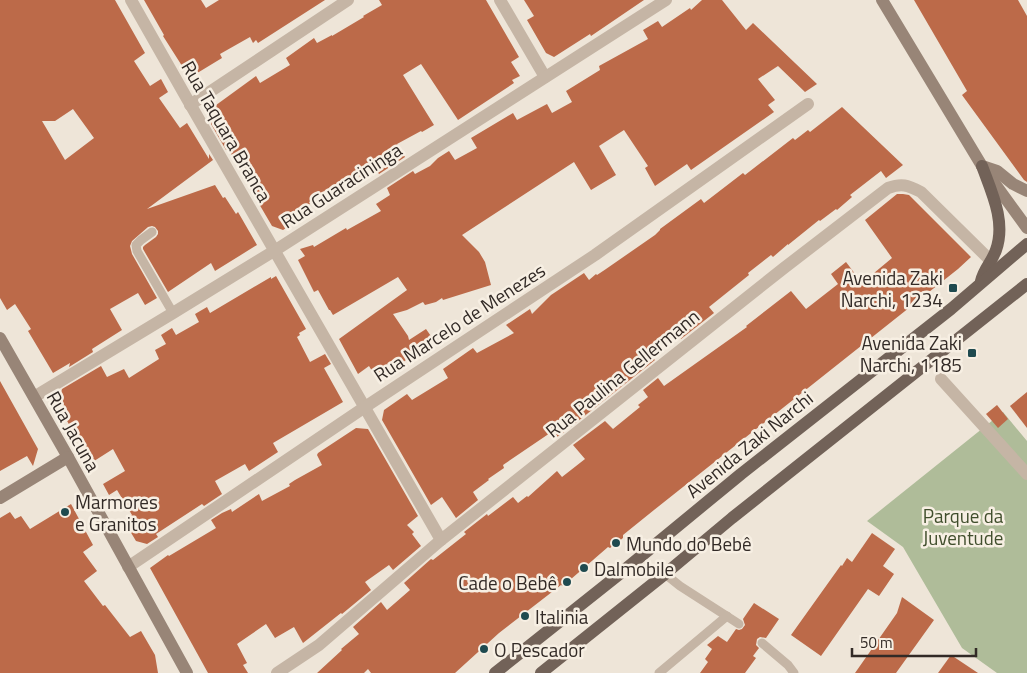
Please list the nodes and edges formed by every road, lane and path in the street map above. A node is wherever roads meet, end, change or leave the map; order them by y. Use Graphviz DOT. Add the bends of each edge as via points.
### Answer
graph roads {
  1 [pos="130,0"];
  2 [pos="348,0"];
  3 [pos="500,0"];
  4 [pos="666,0"];
  5 [pos="882,0"];
  6 [pos="545,77"];
  7 [pos="808,104"];
  8 [pos="190,105"];
  9 [pos="982,166"];
  10 [pos="1027,192"];
  11 [pos="1027,228"];
  12 [pos="152,232"];
  13 [pos="1027,244"];
  14 [pos="274,251"];
  15 [pos="991,261"];
  16 [pos="980,284"];
  17 [pos="1027,284"];
  18 [pos="173,313"];
  19 [pos="0,338"];
  20 [pos="941,379"];
  21 [pos="34,397"];
  22 [pos="365,407"];
  23 [pos="68,457"];
  24 [pos="1027,474"];
  25 [pos="0,498"];
  26 [pos="441,540"];
  27 [pos="128,567"];
  28 [pos="665,574"];
  29 [pos="727,616"];
  30 [pos="739,624"];
  31 [pos="762,643"];
  32 [pos="182,671"];
  33 [pos="277,673"];
  34 [pos="495,673"];
  35 [pos="541,673"];
  36 [pos="659,673"];
  37 [pos="794,673"];
  1 -- 8 [label="street, Rua Taquara Branca"];
  2 -- 8 [label="street"];
  3 -- 6 [label="street"];
  4 -- 6 [label="street, Rua Guaracininga"];
  5 -- 9 [label="street"];
  6 -- 14 [label="street, Rua Guaracininga"];
  7 -- 22 [label="street, Rua Marcelo de Menezes" via="595,255"];
  8 -- 14 [label="street, Rua Taquara Branca"];
  9 -- 10 [label="street" via="996,171"];
  9 -- 11 [label="street"];
  9 -- 15 [label="main road" via="1000,222 997,249"];
  12 -- 18 [label="lane" via="136,245 137,251"];
  13 -- 16 [label="main road, Avenida Zaki Narchi"];
  14 -- 18 [label="street, Rua Guaracininga"];
  14 -- 22 [label="street, Rua Taquara Branca"];
  15 -- 16 [label="main road"];
  15 -- 26 [label="street, Rua Paulina Gellermann" via="921,192 899,184 888,188"];
  16 -- 34 [label="main road, Avenida Zaki Narchi"];
  17 -- 28 [label="main road"];
  18 -- 21 [label="street, Rua Guaracininga"];
  19 -- 21 [label="street, Rua Jacuna"];
  20 -- 24 [label="street"];
  21 -- 23 [label="street, Rua Jacuna"];
  22 -- 26 [label="street, Rua Taquara Branca"];
  22 -- 27 [label="street, Rua Marcelo de Menezes"];
  23 -- 25 [label="street"];
  23 -- 27 [label="street, Rua Jacuna"];
  26 -- 33 [label="street, Rua Paulina Gellermann" via="319,645"];
  27 -- 32 [label="street, Rua Jacuna"];
  28 -- 29 [label="lane"];
  28 -- 35 [label="main road"];
  29 -- 30 [label="lane"];
  29 -- 36 [label="lane"];
  31 -- 37 [label="lane"];
}
